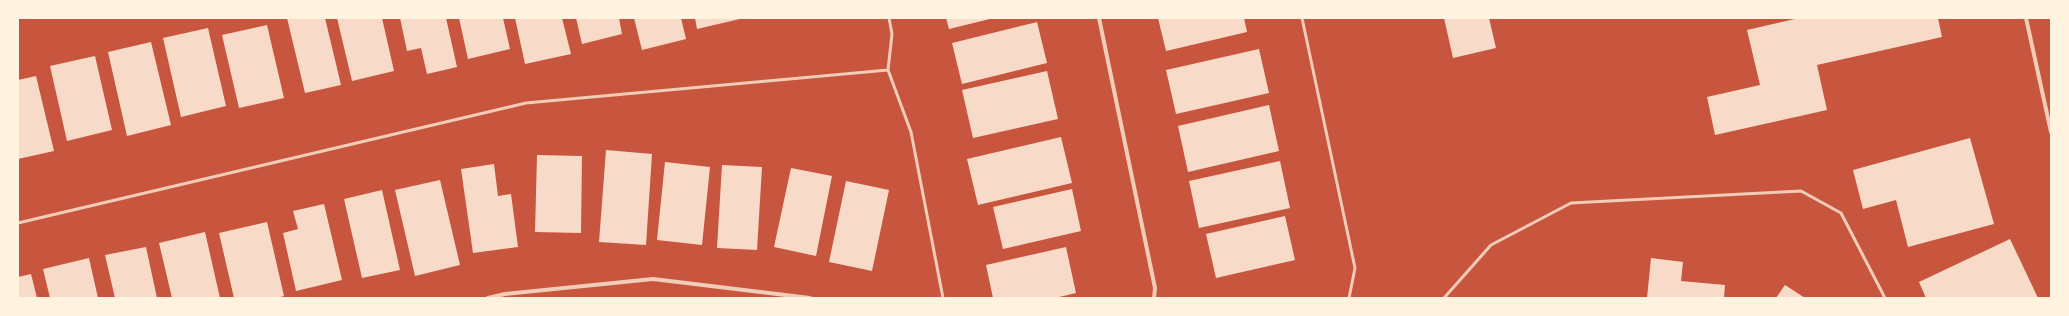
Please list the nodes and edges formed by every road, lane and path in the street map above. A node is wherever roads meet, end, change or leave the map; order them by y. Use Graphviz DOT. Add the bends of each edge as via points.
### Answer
graph roads {
  1 [pos="889,18"];
  2 [pos="1099,18"];
  3 [pos="1302,18"];
  4 [pos="2026,18"];
  5 [pos="888,70"];
  6 [pos="2051,132"];
  7 [pos="18,223"];
  8 [pos="488,298"];
  9 [pos="810,298"];
  10 [pos="943,298"];
  11 [pos="1154,298"];
  12 [pos="1349,298"];
  13 [pos="1444,298"];
  14 [pos="1885,298"];
  1 -- 5 [label="lane" via="892,34"];
  2 -- 11 [label="street" via="1155,288"];
  3 -- 12 [label="lane" via="1355,268"];
  4 -- 6 [label="street"];
  5 -- 7 [label="lane" via="526,103"];
  5 -- 10 [label="lane" via="911,132"];
  8 -- 9 [label="street" via="505,294 654,279"];
  13 -- 14 [label="lane" via="1491,245 1572,203 1801,192 1841,213"];
}
